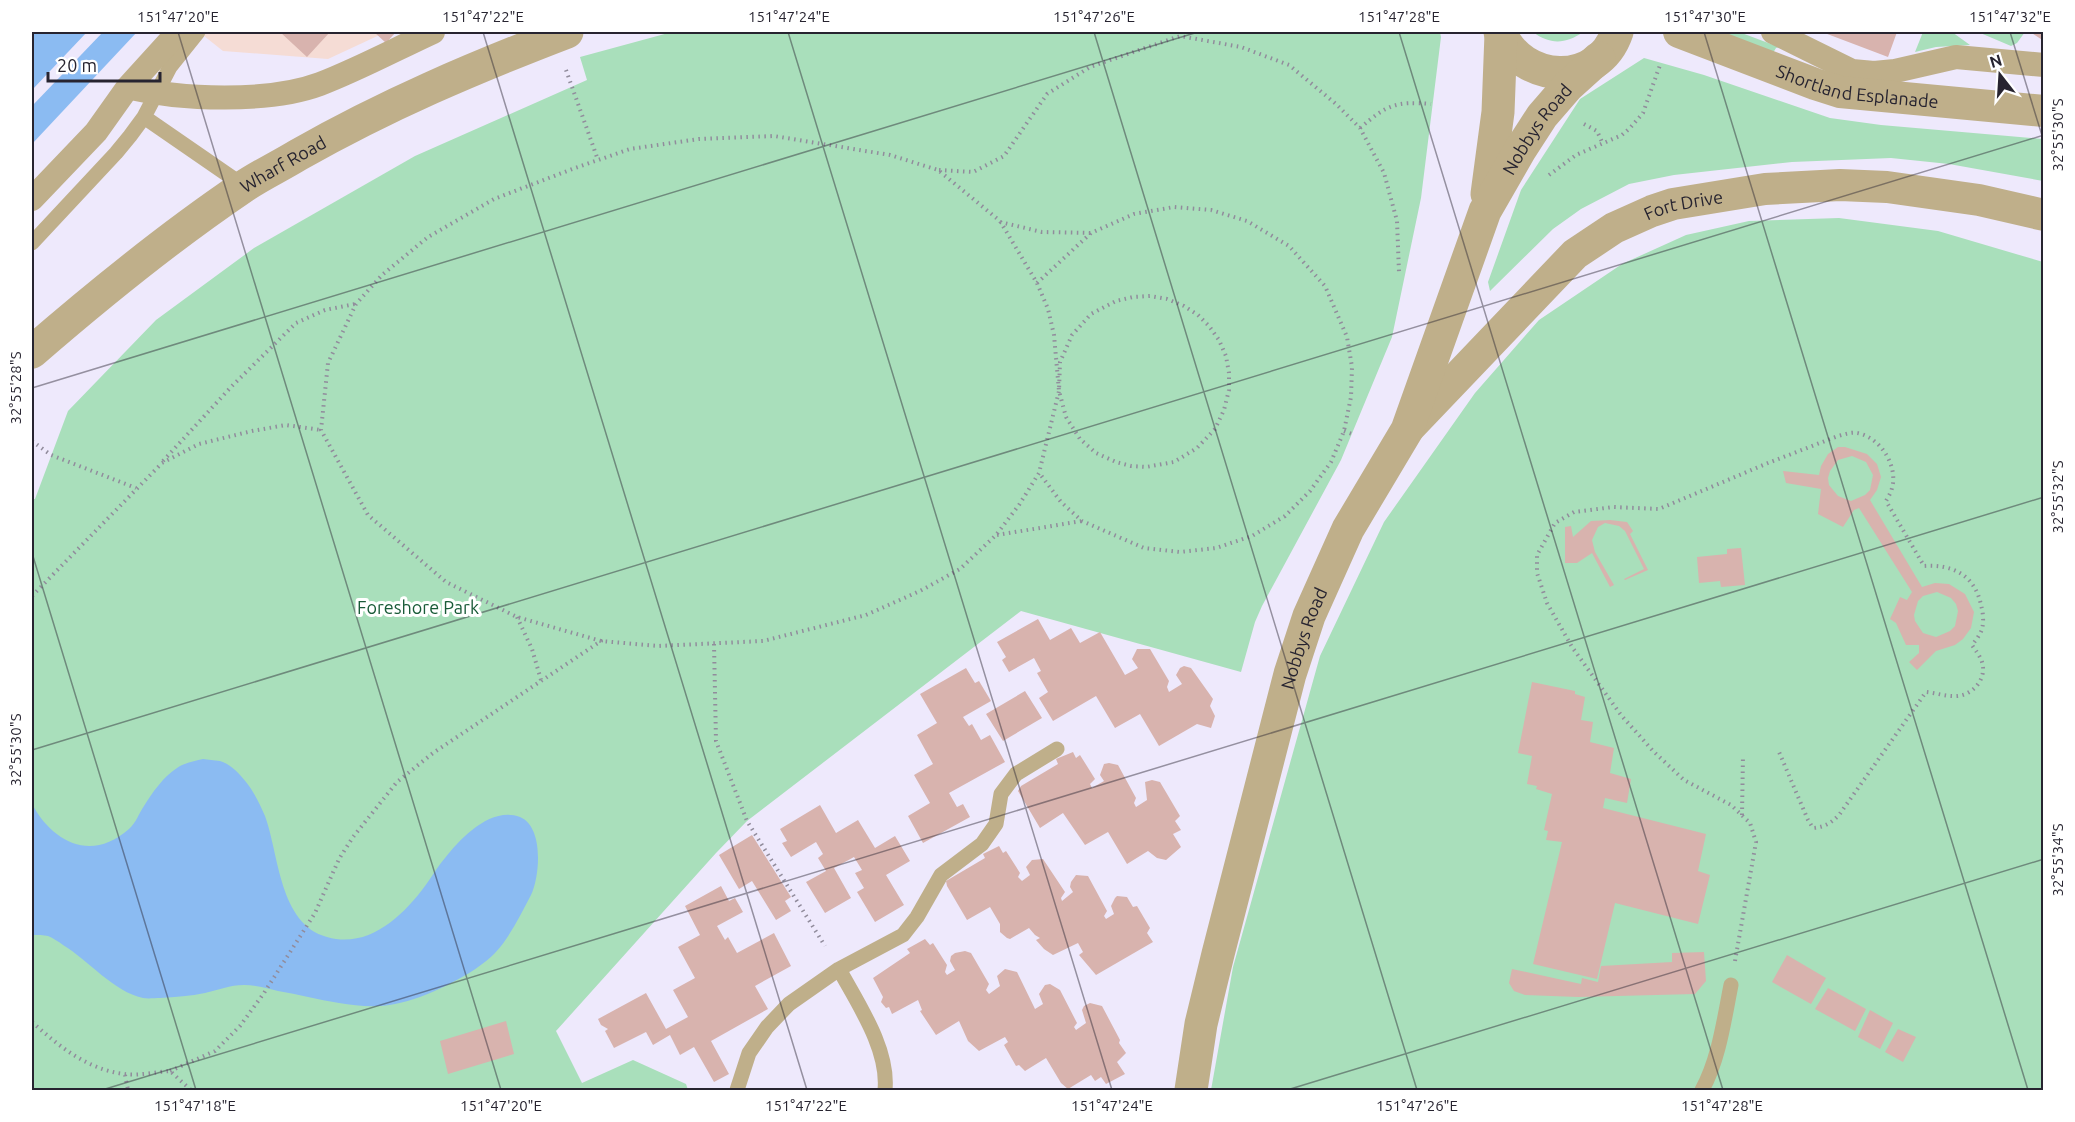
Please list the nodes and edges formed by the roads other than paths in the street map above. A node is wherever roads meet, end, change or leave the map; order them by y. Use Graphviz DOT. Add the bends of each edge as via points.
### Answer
graph roads {
  1 [pos="178,32"];
  2 [pos="198,32"];
  3 [pos="434,32"];
  4 [pos="1617,32"];
  5 [pos="1679,32"];
  6 [pos="1773,32"];
  7 [pos="1501,33"];
  8 [pos="560,34"];
  9 [pos="1599,58"];
  10 [pos="2043,65"];
  11 [pos="128,87"];
  12 [pos="155,94"];
  13 [pos="2043,111"];
  14 [pos="144,117"];
  15 [pos="244,186"];
  16 [pos="32,200"];
  17 [pos="1485,211"];
  18 [pos="2043,215"];
  19 [pos="32,243"];
  20 [pos="32,352"];
  21 [pos="1407,430"];
  22 [pos="1057,750"];
  23 [pos="839,969"];
  24 [pos="1731,985"];
  25 [pos="737,1090"];
  26 [pos="885,1090"];
  27 [pos="1191,1090"];
  28 [pos="1702,1090"];
  1 -- 11 [label="street"];
  2 -- 12 [label="lane" via="179,53"];
  3 -- 12 [label="street" via="318,84 274,94 241,98"];
  4 -- 9 [label="street, Nobbys Road"];
  5 -- 13 [label="street, Shortland Esplanade" via="1840,92"];
  6 -- 10 [label="street" via="1852,71 1895,71 1956,57"];
  7 -- 9 [label="street" via="1520,59 1546,72 1574,71"];
  7 -- 17 [label="street, Nobbys Road" via="1498,112"];
  8 -- 15 [label="street, Wharf Road" via="420,91"];
  9 -- 17 [label="street, Nobbys Road" via="1542,116"];
  11 -- 12 [label="street"];
  11 -- 16 [label="street" via="96,132"];
  12 -- 14 [label="lane"];
  14 -- 15 [label="lane"];
  14 -- 19 [label="lane"];
  15 -- 20 [label="street, Wharf Road" via="138,264"];
  17 -- 21 [label="street, Nobbys Road"];
  18 -- 21 [label="street, Fort Drive" via="1969,199 1887,187 1840,185 1765,189 1652,211 1614,228 1575,254"];
  21 -- 27 [label="street, Nobbys Road" via="1348,529 1309,616 1290,674 1201,1024"];
  22 -- 23 [label="lane" via="1016,774 1001,794 996,824 982,844 941,875 903,934"];
  23 -- 25 [label="lane" via="789,1004 767,1027 749,1053"];
  23 -- 26 [label="lane" via="873,1033 886,1077"];
  24 -- 28 [label="lane"];
}
